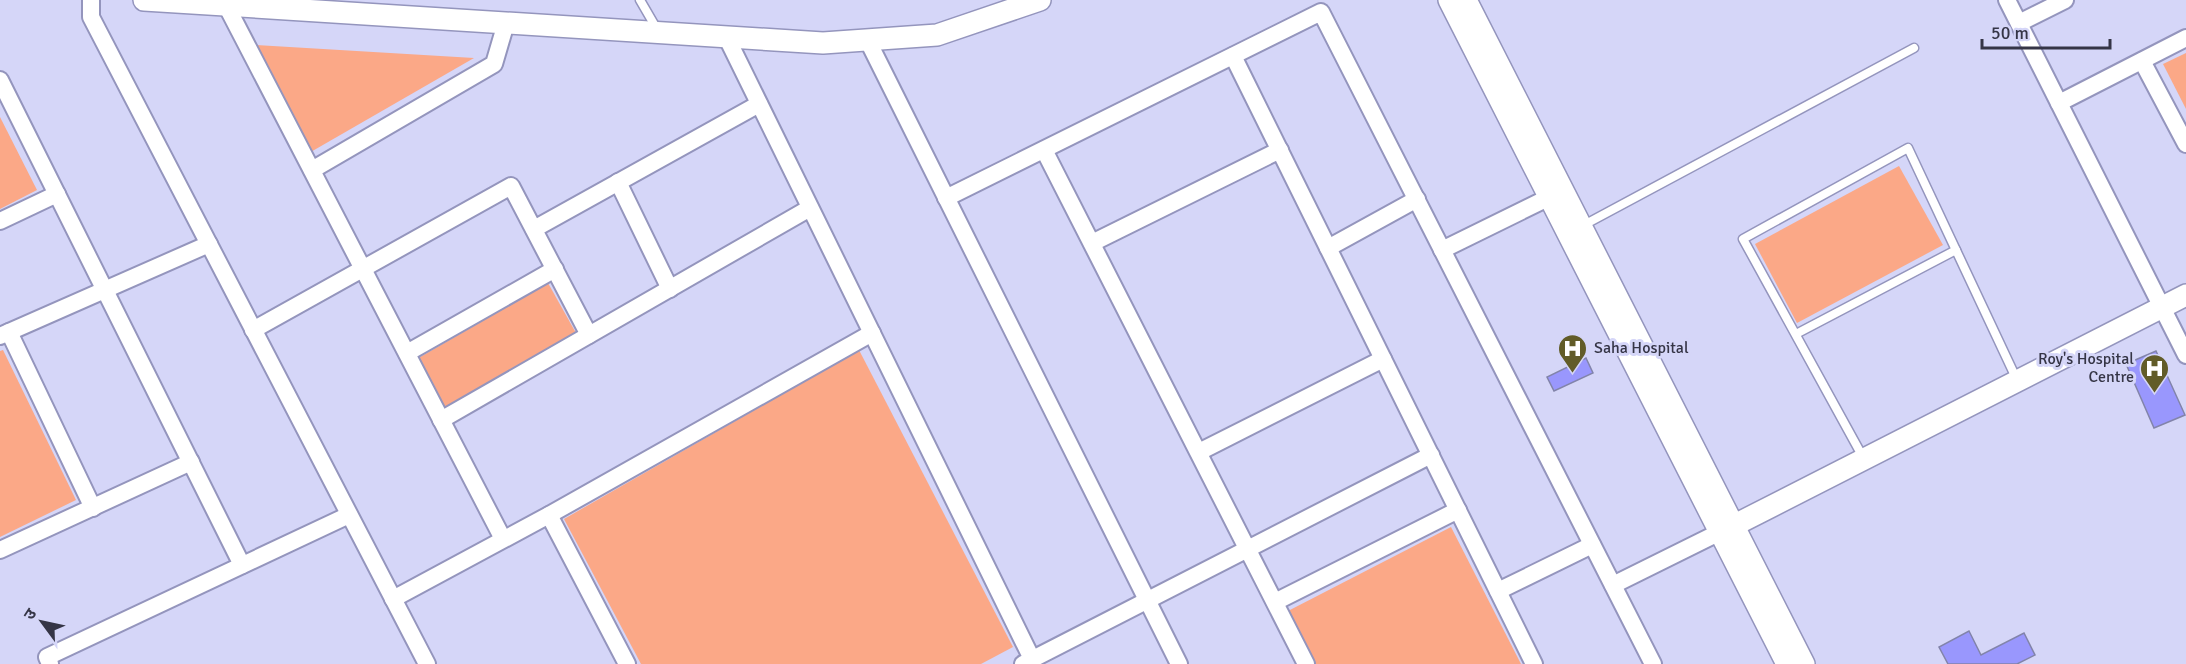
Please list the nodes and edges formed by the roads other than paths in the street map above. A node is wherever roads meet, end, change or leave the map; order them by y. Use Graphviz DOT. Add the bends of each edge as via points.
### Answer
graph roads {
  1 [pos="91,0"];
  2 [pos="144,0"];
  3 [pos="640,0"];
  4 [pos="1449,0"];
  5 [pos="1466,0"];
  6 [pos="2007,0"];
  7 [pos="2065,0"];
  8 [pos="181,1"];
  9 [pos="1030,2"];
  10 [pos="216,3"];
  11 [pos="506,23"];
  12 [pos="2019,23"];
  13 [pos="658,32"];
  14 [pos="726,36"];
  15 [pos="2186,38"];
  16 [pos="867,39"];
  17 [pos="1914,48"];
  18 [pos="1233,56"];
  19 [pos="2142,61"];
  20 [pos="0,80"];
  21 [pos="2059,103"];
  22 [pos="759,104"];
  23 [pos="2186,144"];
  24 [pos="1044,150"];
  25 [pos="1280,150"];
  26 [pos="312,170"];
  27 [pos="618,182"];
  28 [pos="57,194"];
  29 [pos="1557,194"];
  30 [pos="946,198"];
  31 [pos="1417,199"];
  32 [pos="810,208"];
  33 [pos="0,221"];
  34 [pos="1582,226"];
  35 [pos="534,229"];
  36 [pos="1092,243"];
  37 [pos="209,244"];
  38 [pos="1328,248"];
  39 [pos="1442,250"];
  40 [pos="1956,250"];
  41 [pos="363,269"];
  42 [pos="555,269"];
  43 [pos="670,289"];
  44 [pos="105,290"];
  45 [pos="2186,295"];
  46 [pos="2162,307"];
  47 [pos="253,330"];
  48 [pos="872,333"];
  49 [pos="5,334"];
  50 [pos="1796,334"];
  51 [pos="589,335"];
  52 [pos="407,353"];
  53 [pos="2186,355"];
  54 [pos="1383,359"];
  55 [pos="2018,380"];
  56 [pos="441,420"];
  57 [pos="1199,452"];
  58 [pos="1431,455"];
  59 [pos="1864,459"];
  60 [pos="191,462"];
  61 [pos="93,508"];
  62 [pos="1458,510"];
  63 [pos="349,515"];
  64 [pos="549,515"];
  65 [pos="1727,529"];
  66 [pos="503,539"];
  67 [pos="1592,545"];
  68 [pos="1248,548"];
  69 [pos="0,550"];
  70 [pos="242,565"];
  71 [pos="1613,585"];
  72 [pos="1498,591"];
  73 [pos="393,599"];
  74 [pos="1147,599"];
  75 [pos="1275,602"];
  76 [pos="1027,662"];
  77 [pos="51,664"];
  78 [pos="427,664"];
  79 [pos="627,664"];
  80 [pos="1179,664"];
  81 [pos="1306,664"];
  82 [pos="1534,664"];
  83 [pos="1653,664"];
  84 [pos="1787,664"];
  85 [pos="1804,664"];
  1 -- 37 [label="street" via="92,17"];
  2 -- 8 [label="street"];
  3 -- 13 [label="lane"];
  4 -- 29 [label="street"];
  5 -- 29 [label="street"];
  6 -- 12 [label="street"];
  7 -- 12 [label="street"];
  8 -- 10 [label="street"];
  9 -- 16 [label="street" via="937,34"];
  10 -- 11 [label="street"];
  10 -- 26 [label="street"];
  11 -- 13 [label="street"];
  11 -- 26 [label="street" via="494,64"];
  12 -- 21 [label="street"];
  13 -- 14 [label="street"];
  14 -- 16 [label="street" via="823,43"];
  14 -- 22 [label="street"];
  15 -- 19 [label="street"];
  16 -- 30 [label="street"];
  17 -- 34 [label="lane"];
  18 -- 24 [label="street"];
  18 -- 25 [label="street"];
  18 -- 31 [label="street" via="1322,12"];
  19 -- 21 [label="street"];
  19 -- 23 [label="street"];
  20 -- 28 [label="street"];
  21 -- 46 [label="street"];
  22 -- 27 [label="street"];
  22 -- 32 [label="street"];
  24 -- 30 [label="street"];
  24 -- 36 [label="street"];
  25 -- 36 [label="street"];
  25 -- 38 [label="street"];
  26 -- 41 [label="street"];
  27 -- 35 [label="street"];
  27 -- 43 [label="street"];
  28 -- 33 [label="street"];
  28 -- 44 [label="street"];
  29 -- 34 [label="street"];
  29 -- 39 [label="street"];
  29 -- 65 [label="street"];
  30 -- 74 [label="street"];
  31 -- 38 [label="street"];
  31 -- 39 [label="street"];
  32 -- 43 [label="street"];
  32 -- 48 [label="street"];
  34 -- 65 [label="street"];
  35 -- 41 [label="street" via="511,186"];
  35 -- 42 [label="street"];
  36 -- 57 [label="street"];
  37 -- 44 [label="street"];
  37 -- 47 [label="street"];
  38 -- 54 [label="street"];
  39 -- 67 [label="street"];
  40 -- 50 [label="lane"];
  40 -- 50 [label="lane" via="1908,148 1743,240"];
  40 -- 55 [label="lane"];
  41 -- 47 [label="street"];
  41 -- 52 [label="street"];
  42 -- 51 [label="street"];
  42 -- 52 [label="street"];
  43 -- 51 [label="street"];
  44 -- 49 [label="street"];
  44 -- 60 [label="street"];
  45 -- 46 [label="street"];
  46 -- 53 [label="street"];
  46 -- 55 [label="street"];
  47 -- 63 [label="street"];
  48 -- 64 [label="street"];
  48 -- 76 [label="street"];
  49 -- 61 [label="street"];
  50 -- 59 [label="lane"];
  51 -- 56 [label="street"];
  52 -- 56 [label="street"];
  54 -- 57 [label="street"];
  54 -- 58 [label="street"];
  55 -- 59 [label="street"];
  56 -- 66 [label="street"];
  57 -- 68 [label="street"];
  58 -- 62 [label="street"];
  58 -- 68 [label="street"];
  59 -- 65 [label="street"];
  60 -- 61 [label="street"];
  60 -- 70 [label="street"];
  61 -- 69 [label="street"];
  62 -- 72 [label="street"];
  62 -- 75 [label="street"];
  63 -- 70 [label="street"];
  63 -- 73 [label="street"];
  64 -- 66 [label="street"];
  64 -- 79 [label="street"];
  65 -- 71 [label="street"];
  65 -- 84 [label="street"];
  65 -- 85 [label="street"];
  66 -- 73 [label="street"];
  67 -- 71 [label="street"];
  67 -- 72 [label="street"];
  68 -- 74 [label="street"];
  68 -- 75 [label="street"];
  70 -- 77 [label="street" via="47,657"];
  71 -- 83 [label="street"];
  72 -- 82 [label="street"];
  73 -- 78 [label="street"];
  74 -- 76 [label="street"];
  74 -- 80 [label="street"];
  75 -- 81 [label="street"];
}
